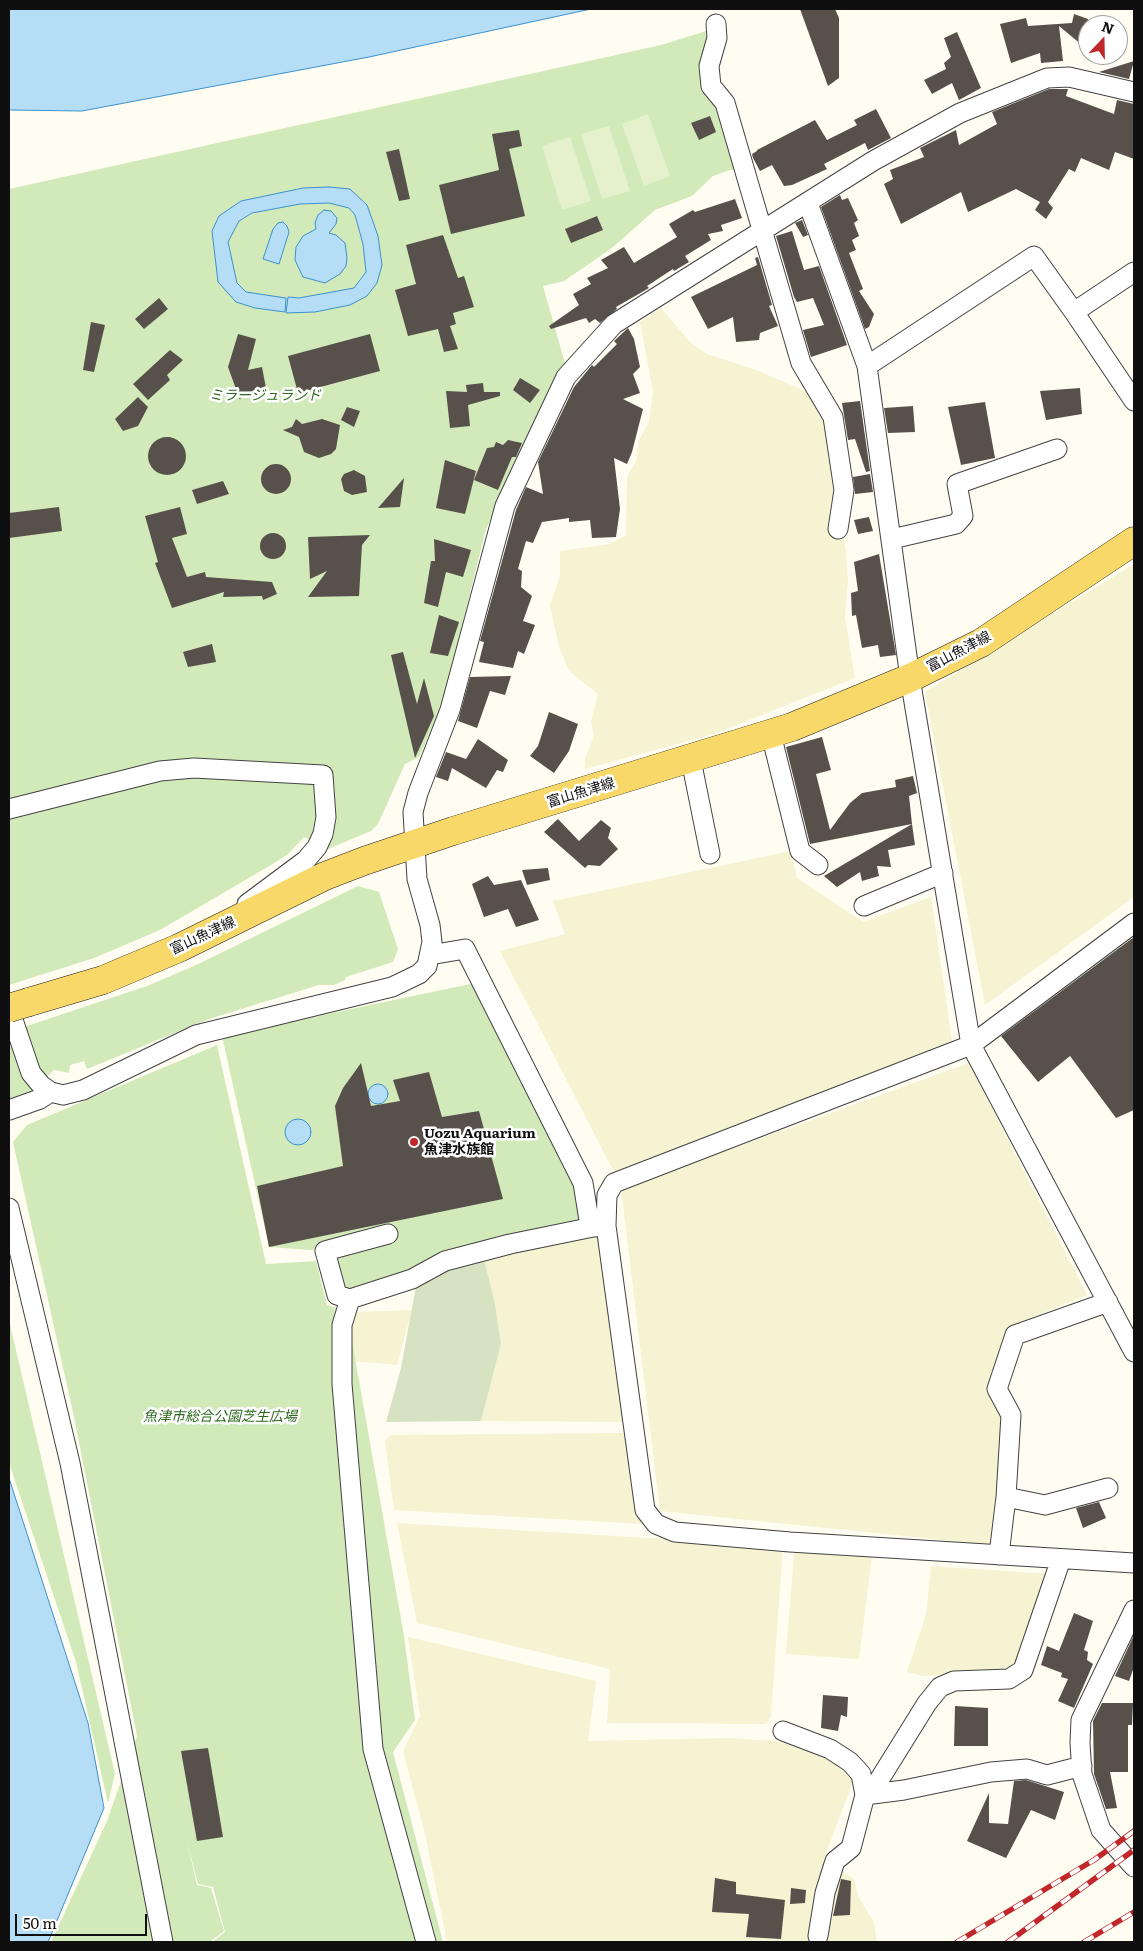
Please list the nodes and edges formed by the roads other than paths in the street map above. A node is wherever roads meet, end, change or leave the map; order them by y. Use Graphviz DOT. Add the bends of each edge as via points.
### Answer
graph roads {
  1 [pos="716,24"];
  2 [pos="1134,92"];
  3 [pos="808,203"];
  4 [pos="762,231"];
  5 [pos="1134,272"];
  6 [pos="1074,312"];
  7 [pos="867,366"];
  8 [pos="1134,401"];
  9 [pos="1057,449"];
  10 [pos="838,529"];
  11 [pos="892,539"];
  12 [pos="1134,541"];
  13 [pos="910,678"];
  14 [pos="771,734"];
  15 [pos="691,760"];
  16 [pos="9,809"];
  17 [pos="415,844"];
  18 [pos="710,854"];
  19 [pos="818,865"];
  20 [pos="943,873"];
  21 [pos="864,906"];
  22 [pos="1134,923"];
  23 [pos="191,942"];
  24 [pos="430,955"];
  25 [pos="15,1006"];
  26 [pos="971,1045"];
  27 [pos="51,1092"];
  28 [pos="9,1110"];
  29 [pos="583,1182"];
  30 [pos="614,1183"];
  31 [pos="9,1208"];
  32 [pos="600,1227"];
  33 [pos="388,1234"];
  34 [pos="350,1299"];
  35 [pos="1108,1302"];
  36 [pos="1134,1352"];
  37 [pos="1108,1488"];
  38 [pos="1006,1497"];
  39 [pos="999,1555"];
  40 [pos="1060,1559"];
  41 [pos="1134,1563"];
  42 [pos="1134,1610"];
  43 [pos="783,1731"];
  44 [pos="1082,1766"];
  45 [pos="865,1795"];
  46 [pos="1134,1868"];
  47 [pos="818,1936"];
  48 [pos="164,1942"];
  49 [pos="426,1942"];
  1 -- 4 [label="street" via="717,38 709,66 711,86 725,102"];
  2 -- 3 [label="street" via="1069,77 1047,78 960,113 873,161"];
  3 -- 4 [label="street"];
  3 -- 7 [label="street"];
  4 -- 10 [label="street" via="801,364 833,416 844,490"];
  4 -- 17 [label="street" via="614,324 566,377 505,506 450,710 418,793 413,812"];
  5 -- 6 [label="street"];
  6 -- 7 [label="street" via="1034,256"];
  6 -- 8 [label="street"];
  7 -- 11 [label="street"];
  9 -- 11 [label="street" via="957,484 962,516 956,524"];
  11 -- 13 [label="street"];
  12 -- 13 [label="main road, 富山魚津線" via="981,643"];
  13 -- 14 [label="main road, 富山魚津線"];
  13 -- 20 [label="street"];
  14 -- 15 [label="main road, 富山魚津線"];
  14 -- 19 [label="street" via="800,851"];
  15 -- 17 [label="main road, 富山魚津線"];
  15 -- 18 [label="street"];
  16 -- 23 [label="street" via="168,770 194,768 323,775 326,817 317,847 306,860 265,891"];
  17 -- 23 [label="main road, 富山魚津線" via="325,876"];
  17 -- 24 [label="street" via="417,879 430,925"];
  20 -- 21 [label="street"];
  20 -- 26 [label="street"];
  22 -- 26 [label="street"];
  23 -- 25 [label="main road, 富山魚津線" via="103,980"];
  24 -- 27 [label="street" via="427,966 419,974 392,987 196,1035 83,1090 63,1095"];
  24 -- 29 [label="street" via="465,949"];
  25 -- 27 [label="street" via="31,1073 40,1085"];
  26 -- 30 [label="street"];
  26 -- 35 [label="street"];
  27 -- 28 [label="street"];
  29 -- 30 [label="street"];
  29 -- 32 [label="street" via="589,1220"];
  30 -- 32 [label="street" via="607,1195"];
  31 -- 48 [label="street" via="70,1463"];
  32 -- 34 [label="street" via="510,1244 445,1261 412,1279"];
  32 -- 39 [label="street" via="645,1510 656,1524 675,1532"];
  33 -- 34 [label="street" via="324,1250 337,1295"];
  34 -- 49 [label="street" via="342,1325 342,1384 373,1749"];
  35 -- 36 [label="street"];
  35 -- 38 [label="street" via="1015,1335 997,1389 1011,1415"];
  37 -- 38 [label="street" via="1045,1505"];
  38 -- 39 [label="street"];
  39 -- 40 [label="street"];
  40 -- 41 [label="street"];
  40 -- 45 [label="street" via="1022,1670 1009,1679 954,1680 940,1687 926,1703 876,1785"];
  42 -- 44 [label="street" via="1081,1720"];
  43 -- 45 [label="street" via="830,1749 850,1762 861,1774"];
  44 -- 45 [label="street" via="1047,1775 1027,1770 991,1772"];
  44 -- 46 [label="street" via="1101,1830"];
  45 -- 47 [label="street" via="851,1848 835,1861 825,1892"];
}
